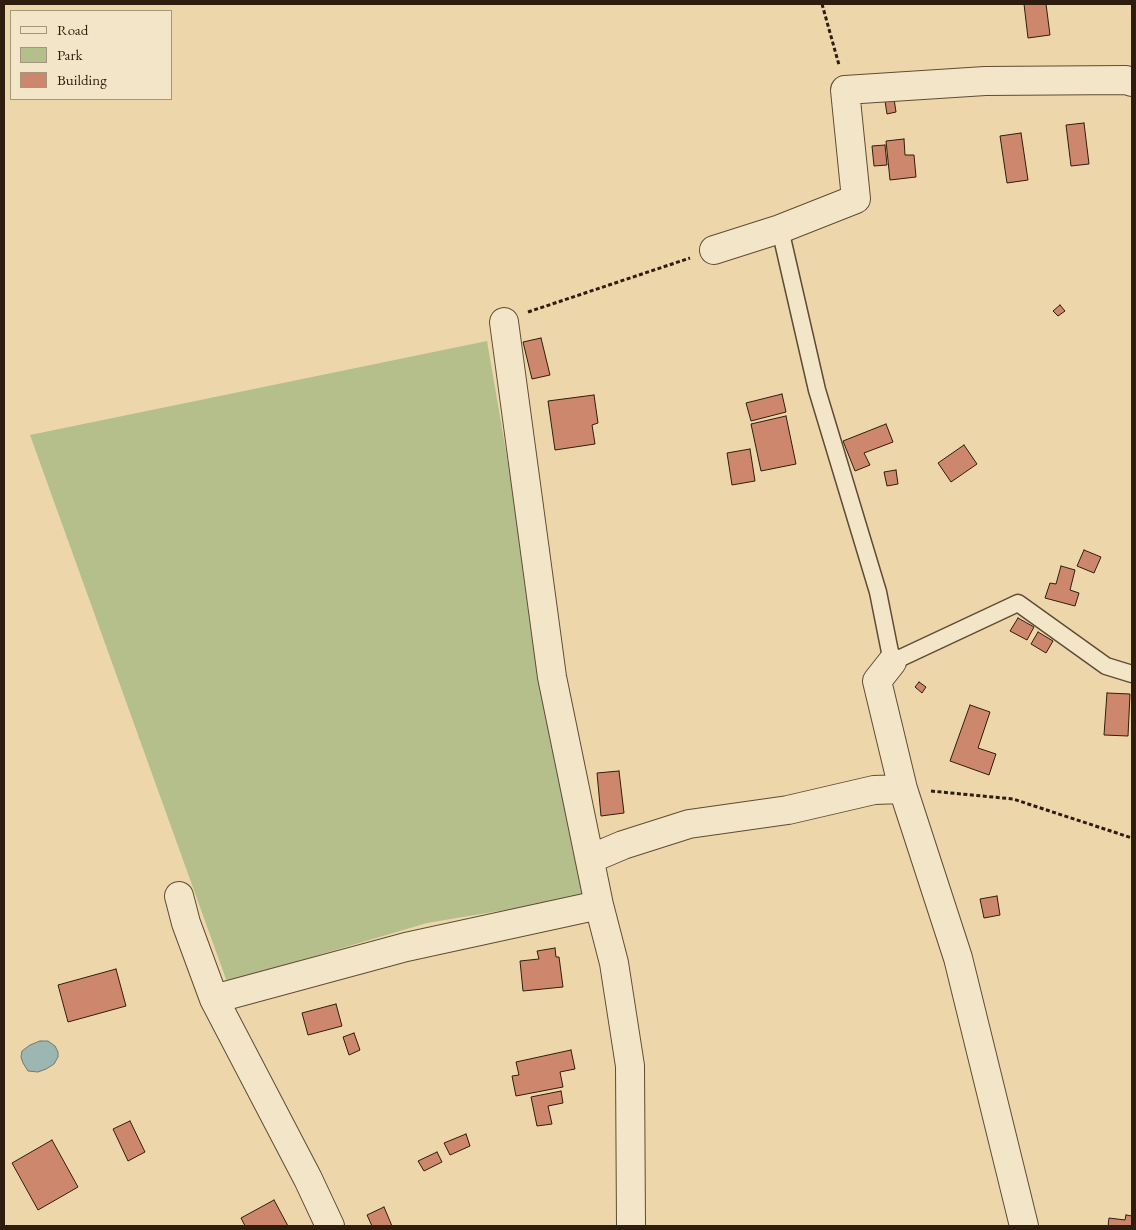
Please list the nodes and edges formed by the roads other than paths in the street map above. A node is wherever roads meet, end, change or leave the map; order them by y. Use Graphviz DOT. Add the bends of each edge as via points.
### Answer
graph roads {
  1 [pos="1132,82"];
  2 [pos="780,228"];
  3 [pos="714,250"];
  4 [pos="504,322"];
  5 [pos="892,662"];
  6 [pos="1132,674"];
  7 [pos="903,789"];
  8 [pos="590,859"];
  9 [pos="179,896"];
  10 [pos="599,905"];
  11 [pos="214,999"];
  12 [pos="330,1226"];
  13 [pos="631,1226"];
  14 [pos="1024,1226"];
  1 -- 2 [label="street" via="985,80 845,90 856,199"];
  2 -- 3 [label="street"];
  2 -- 5 [label="lane" via="817,390 878,592"];
  4 -- 8 [label="street" via="552,678"];
  5 -- 6 [label="lane" via="1018,603 1106,666"];
  5 -- 7 [label="street" via="876,682"];
  7 -- 8 [label="street" via="874,790 788,810 689,824"];
  7 -- 14 [label="street" via="958,958"];
  8 -- 10 [label="street"];
  9 -- 11 [label="street"];
  10 -- 11 [label="street" via="406,946"];
  10 -- 13 [label="street" via="614,963 630,1066"];
  11 -- 12 [label="street"];
}
